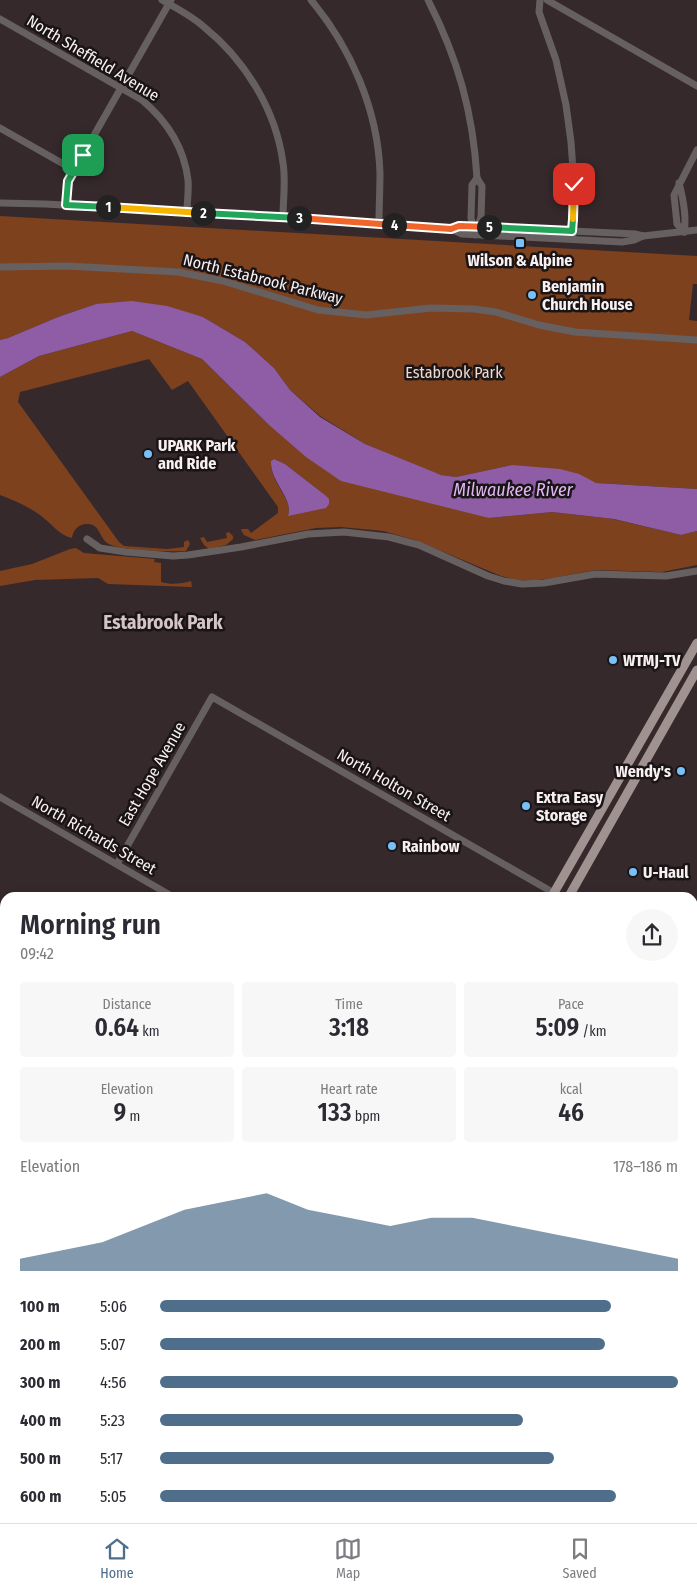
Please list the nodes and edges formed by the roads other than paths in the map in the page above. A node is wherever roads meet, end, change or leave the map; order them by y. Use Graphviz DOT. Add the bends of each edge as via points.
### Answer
graph roads {
  1 [pos="162,0"];
  2 [pos="311,0"];
  3 [pos="428,0"];
  4 [pos="540,0"];
  5 [pos="547,0"];
  6 [pos="170,2"];
  7 [pos="0,19"];
  8 [pos="697,86"];
  9 [pos="121,88"];
  10 [pos="0,128"];
  11 [pos="697,150"];
  12 [pos="74,170"];
  13 [pos="0,203"];
  14 [pos="66,205"];
  15 [pos="187,212"];
  16 [pos="283,217"];
  17 [pos="379,223"];
  18 [pos="475,226"];
  19 [pos="451,229"];
  20 [pos="697,230"];
  21 [pos="572,231"];
  22 [pos="684,232"];
  23 [pos="475,235"];
  24 [pos="643,236"];
  25 [pos="573,240"];
  26 [pos="0,267"];
  27 [pos="697,340"];
  28 [pos="87,539"];
  29 [pos="697,571"];
  30 [pos="697,643"];
  31 [pos="697,670"];
  32 [pos="212,697"];
  33 [pos="0,797"];
  34 [pos="116,864"];
  35 [pos="165,892"];
  36 [pos="548,892"];
  37 [pos="557,892"];
  38 [pos="571,892"];
  1 -- 6 [label="street"];
  2 -- 17 [label="street" via="344,46 362,87 375,134 380,172"];
  3 -- 18 [label="street" via="454,58 467,102 477,178 482,186 480,217"];
  4 -- 21 [label="street" via="539,12 556,60 566,105 574,184"];
  5 -- 8 [label="street"];
  6 -- 9 [label="street"];
  6 -- 16 [label="street" via="216,36 244,68 258,91 276,131 282,154"];
  7 -- 9 [label="street, North Sheffield Avenue"];
  9 -- 12 [label="street"];
  9 -- 15 [label="street, North Sheffield Avenue" via="157,112 179,145 188,181"];
  10 -- 12 [label="street"];
  11 -- 22 [label="street" via="674,195 677,224"];
  12 -- 14 [label="street" via="68,181"];
  13 -- 14 [label="street"];
  14 -- 15 [label="street"];
  15 -- 16 [label="street"];
  16 -- 17 [label="street"];
  17 -- 19 [label="street"];
  18 -- 19 [label="street"];
  18 -- 21 [label="street"];
  18 -- 23 [label="street"];
  19 -- 23 [label="street"];
  20 -- 22 [label="street"];
  21 -- 24 [label="street"];
  21 -- 25 [label="street"];
  22 -- 24 [label="street"];
  23 -- 25 [label="street"];
  24 -- 25 [label="street" via="622,242"];
  26 -- 27 [label="street, North Estabrook Parkway" via="67,266 178,272 223,281 332,313 366,315 431,308 474,309 575,332"];
  28 -- 29 [label="street" via="100,548 188,556 308,534 344,532 389,537 419,545 488,576 522,584 596,574 666,576"];
  30 -- 37 [label="main road"];
  31 -- 38 [label="main road"];
  32 -- 34 [label="street, East Hope Avenue"];
  32 -- 36 [label="street, North Holton Street"];
  33 -- 34 [label="street, North Richards Street"];
  34 -- 35 [label="street, North Richards Street"];
}
